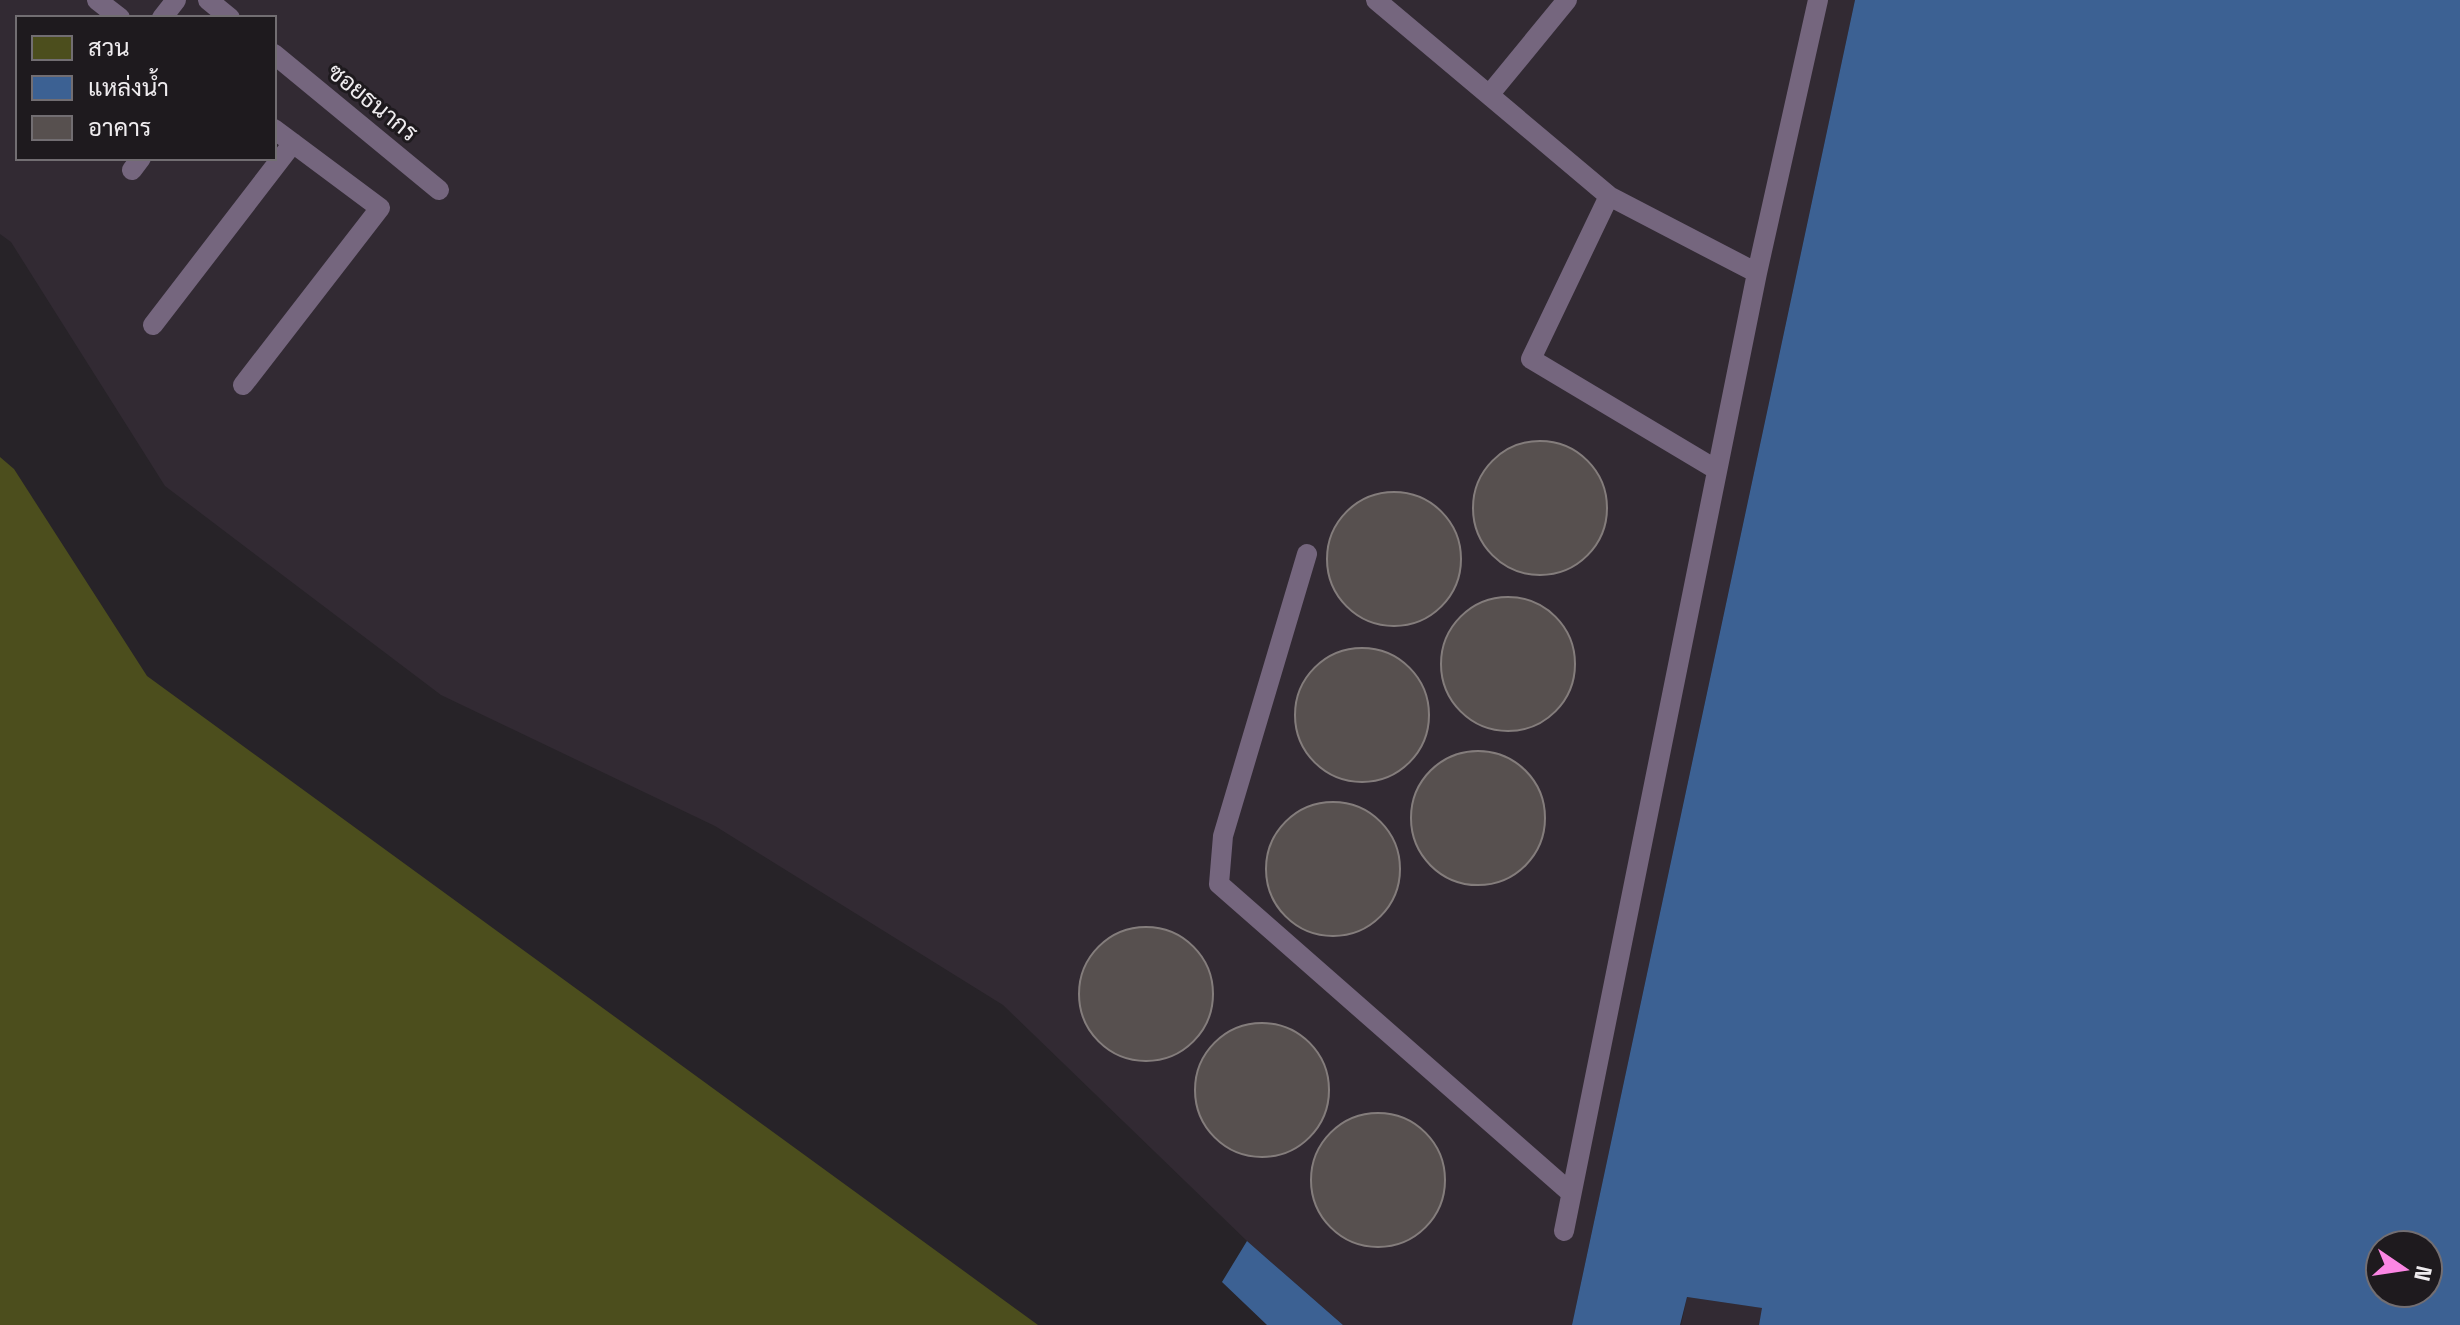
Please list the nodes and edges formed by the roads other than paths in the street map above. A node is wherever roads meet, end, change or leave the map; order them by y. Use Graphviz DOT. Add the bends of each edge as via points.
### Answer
graph roads {
  1 [pos="97,0"];
  2 [pos="176,0"];
  3 [pos="208,0"];
  4 [pos="1376,0"];
  5 [pos="1567,0"];
  6 [pos="1818,0"];
  7 [pos="117,16"];
  8 [pos="164,16"];
  9 [pos="228,16"];
  10 [pos="276,56"];
  11 [pos="1489,95"];
  12 [pos="276,130"];
  13 [pos="293,143"];
  14 [pos="439,190"];
  15 [pos="1609,196"];
  16 [pos="1757,273"];
  17 [pos="153,325"];
  18 [pos="243,385"];
  19 [pos="1717,470"];
  20 [pos="1307,554"];
  21 [pos="1571,1193"];
  22 [pos="1564,1231"];
  1 -- 7 [label="lane"];
  2 -- 8 [label="lane"];
  3 -- 9 [label="lane"];
  4 -- 11 [label="lane"];
  5 -- 11 [label="lane"];
  6 -- 16 [label="lane"];
  10 -- 14 [label="lane, ซอยธนากร"];
  11 -- 15 [label="lane"];
  12 -- 13 [label="lane"];
  13 -- 17 [label="lane"];
  13 -- 18 [label="lane" via="380,208"];
  15 -- 16 [label="lane"];
  15 -- 19 [label="lane" via="1531,359"];
  16 -- 19 [label="lane"];
  19 -- 21 [label="lane"];
  20 -- 21 [label="lane" via="1223,836 1219,884"];
  21 -- 22 [label="lane"];
}
